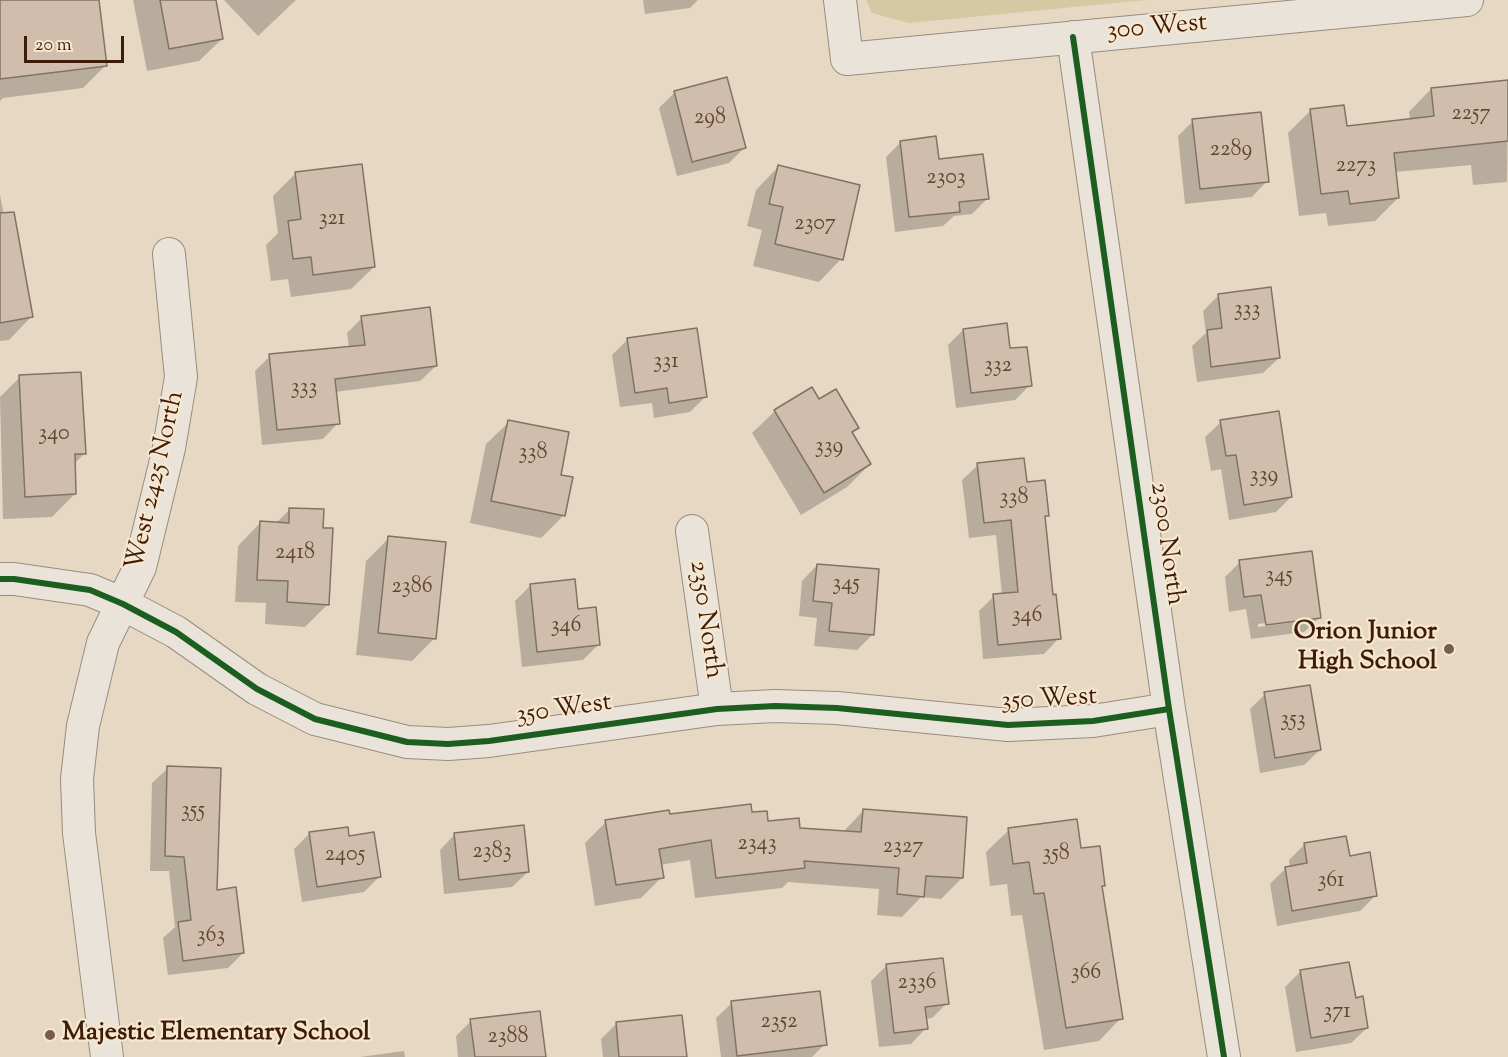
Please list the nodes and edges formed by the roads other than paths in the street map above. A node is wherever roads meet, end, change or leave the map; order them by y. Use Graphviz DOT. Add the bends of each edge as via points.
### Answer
graph roads {
  1 [pos="840,0"];
  2 [pos="1467,0"];
  3 [pos="1300,8"];
  4 [pos="1073,37"];
  5 [pos="169,254"];
  6 [pos="692,531"];
  7 [pos="0,579"];
  8 [pos="123,604"];
  9 [pos="717,709"];
  10 [pos="1169,709"];
  11 [pos="107,1057"];
  12 [pos="1224,1057"];
  1 -- 4 [label="street, 300 West" via="847,59"];
  2 -- 3 [label="street, 300 West"];
  3 -- 4 [label="street, 300 West"];
  4 -- 10 [label="street, 2300 North"];
  5 -- 8 [label="street, West 2425 North" via="181,377 170,448 140,567"];
  6 -- 9 [label="street, 2350 North"];
  7 -- 8 [label="street, 350 West" via="90,591"];
  8 -- 9 [label="street, 350 West" via="176,632 257,689 315,719 407,742 489,741"];
  8 -- 11 [label="street, West 2425 North" via="104,643 83,726 77,779 79,832"];
  9 -- 10 [label="street, 350 West" via="837,708 1008,725 1093,720"];
  10 -- 12 [label="street, 2300 North"];
}
